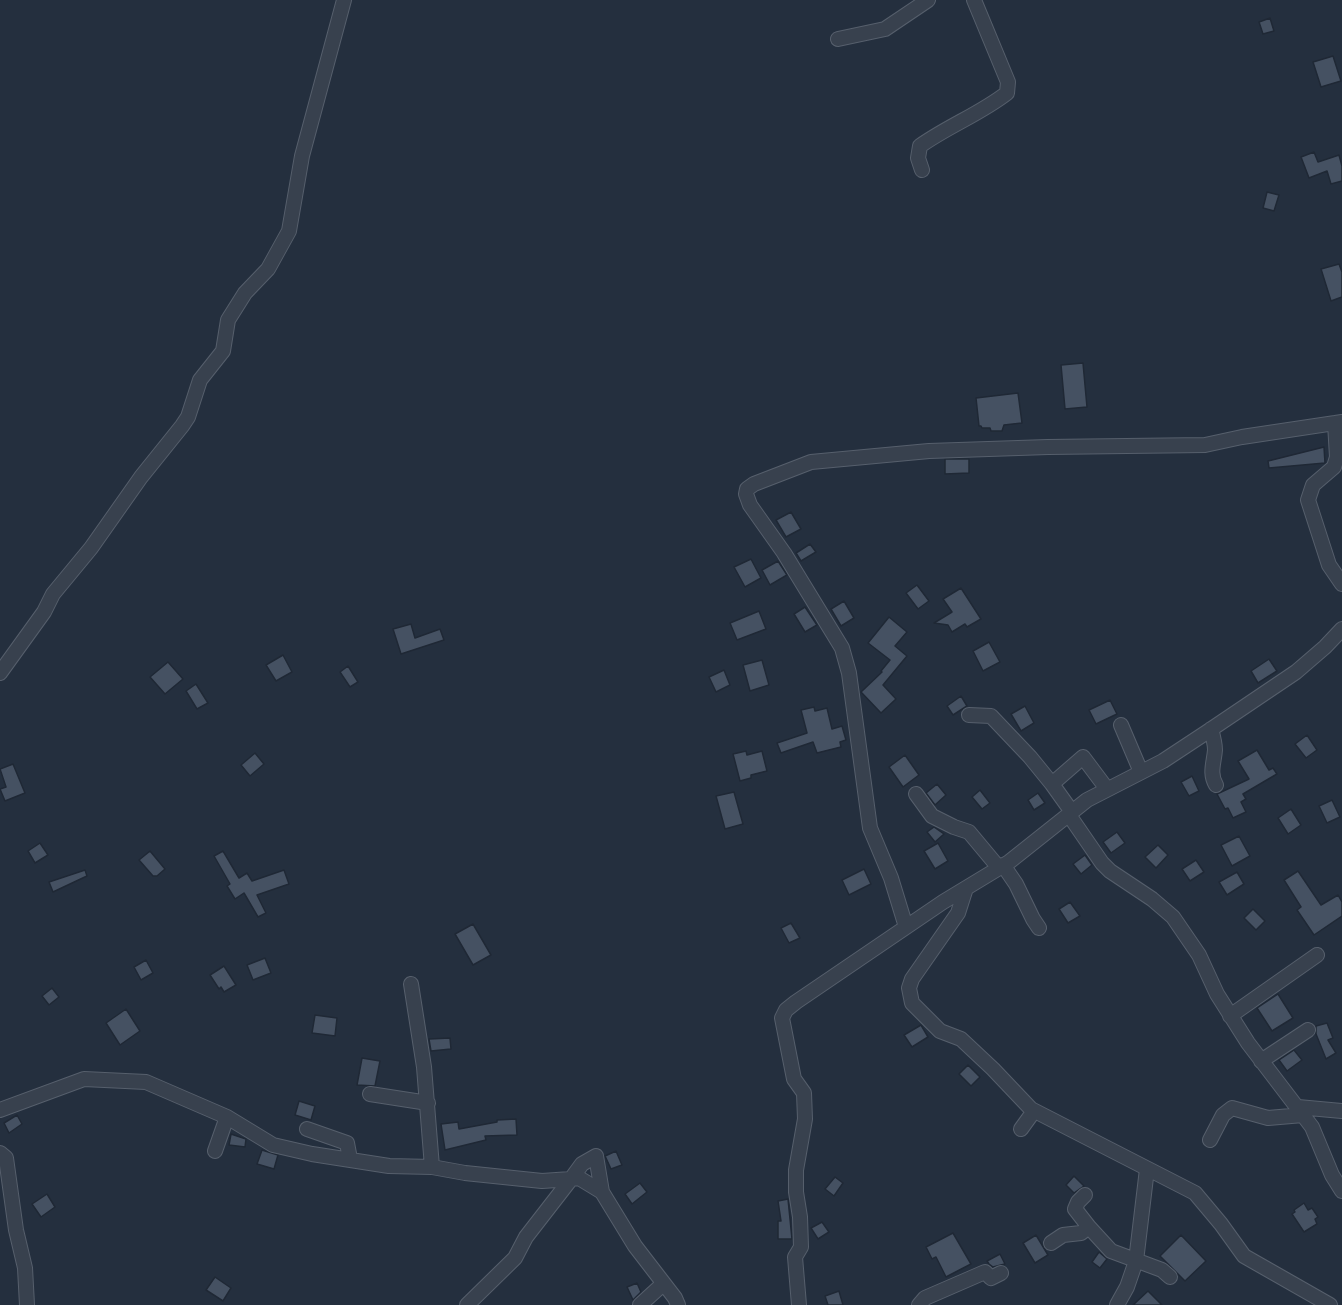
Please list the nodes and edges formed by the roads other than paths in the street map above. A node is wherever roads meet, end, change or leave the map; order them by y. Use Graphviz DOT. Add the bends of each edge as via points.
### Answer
graph roads {
  1 [pos="344,0"];
  2 [pos="928,0"];
  3 [pos="974,0"];
  4 [pos="838,39"];
  5 [pos="922,170"];
  6 [pos="1340,424"];
  7 [pos="1342,584"];
  8 [pos="1342,629"];
  9 [pos="0,673"];
  10 [pos="969,715"];
  11 [pos="1121,725"];
  12 [pos="1212,729"];
  13 [pos="1141,772"];
  14 [pos="1052,784"];
  15 [pos="1216,785"];
  16 [pos="1107,789"];
  17 [pos="916,794"];
  18 [pos="1071,813"];
  19 [pos="1001,866"];
  20 [pos="966,888"];
  21 [pos="906,927"];
  22 [pos="1039,928"];
  23 [pos="1317,955"];
  24 [pos="411,984"];
  25 [pos="1230,1016"];
  26 [pos="1308,1030"];
  27 [pos="1262,1061"];
  28 [pos="370,1094"];
  29 [pos="428,1103"];
  30 [pos="0,1110"];
  31 [pos="1034,1111"];
  32 [pos="1300,1111"];
  33 [pos="1342,1111"];
  34 [pos="227,1118"];
  35 [pos="307,1129"];
  36 [pos="1021,1129"];
  37 [pos="1210,1140"];
  38 [pos="215,1151"];
  39 [pos="0,1153"];
  40 [pos="351,1159"];
  41 [pos="432,1167"];
  42 [pos="1147,1169"];
  43 [pos="572,1179"];
  44 [pos="1342,1191"];
  45 [pos="602,1192"];
  46 [pos="1085,1195"];
  47 [pos="1089,1227"];
  48 [pos="1051,1243"];
  49 [pos="1136,1261"];
  50 [pos="1002,1273"];
  51 [pos="1170,1277"];
  52 [pos="663,1284"];
  53 [pos="27,1305"];
  54 [pos="467,1305"];
  55 [pos="640,1305"];
  56 [pos="678,1305"];
  57 [pos="799,1305"];
  58 [pos="919,1305"];
  59 [pos="1117,1305"];
  60 [pos="1330,1305"];
  1 -- 9 [label="street" via="304,146 290,231 268,269 245,293 228,320 223,351 200,380 188,417 53,594"];
  2 -- 4 [label="street" via="885,29"];
  3 -- 5 [label="street" via="1008,82 1007,93 920,146"];
  6 -- 7 [label="street" via="1334,467 1313,485 1308,500 1329,565"];
  6 -- 21 [label="street" via="1205,445 967,449 811,462 747,489 750,505 842,648 849,673 870,828"];
  8 -- 12 [label="street" via="1296,672"];
  10 -- 14 [label="street" via="991,717"];
  11 -- 13 [label="street"];
  12 -- 13 [label="street"];
  12 -- 15 [label="street"];
  13 -- 16 [label="street"];
  14 -- 16 [label="street" via="1083,757"];
  14 -- 18 [label="street"];
  16 -- 18 [label="street"];
  17 -- 19 [label="street" via="932,816 969,832"];
  18 -- 19 [label="street"];
  18 -- 25 [label="street" via="1102,863 1173,917 1199,955"];
  19 -- 20 [label="street"];
  19 -- 22 [label="street" via="1017,884"];
  20 -- 21 [label="street"];
  20 -- 31 [label="street" via="958,913 912,980 909,996 912,1004 940,1031 961,1039"];
  21 -- 57 [label="street" via="796,1002 782,1018 794,1079 804,1093 805,1119 796,1170 801,1247 795,1257"];
  23 -- 25 [label="street"];
  24 -- 29 [label="street"];
  25 -- 27 [label="street"];
  26 -- 27 [label="street"];
  27 -- 32 [label="street"];
  28 -- 29 [label="street"];
  29 -- 41 [label="street"];
  30 -- 34 [label="street" via="84,1079 146,1082"];
  31 -- 36 [label="street"];
  31 -- 42 [label="street"];
  32 -- 33 [label="street"];
  32 -- 37 [label="street" via="1268,1118 1232,1108 1222,1115"];
  32 -- 44 [label="street" via="1312,1127"];
  34 -- 38 [label="street"];
  34 -- 40 [label="street" via="273,1145"];
  35 -- 40 [label="street" via="347,1143"];
  39 -- 53 [label="street" via="6,1158 25,1268"];
  40 -- 41 [label="street" via="389,1166"];
  41 -- 43 [label="street" via="542,1181"];
  42 -- 49 [label="street"];
  42 -- 60 [label="street" via="1195,1193 1244,1256"];
  43 -- 45 [label="street" via="579,1178"];
  43 -- 45 [label="street" via="582,1164 596,1156"];
  43 -- 54 [label="street" via="526,1237 515,1258"];
  45 -- 52 [label="street"];
  46 -- 47 [label="street" via="1075,1209"];
  47 -- 48 [label="street"];
  47 -- 49 [label="street" via="1111,1251"];
  49 -- 51 [label="street"];
  49 -- 59 [label="street"];
  50 -- 58 [label="street" via="991,1278 985,1272 925,1298"];
  52 -- 55 [label="street"];
  52 -- 56 [label="street"];
}
